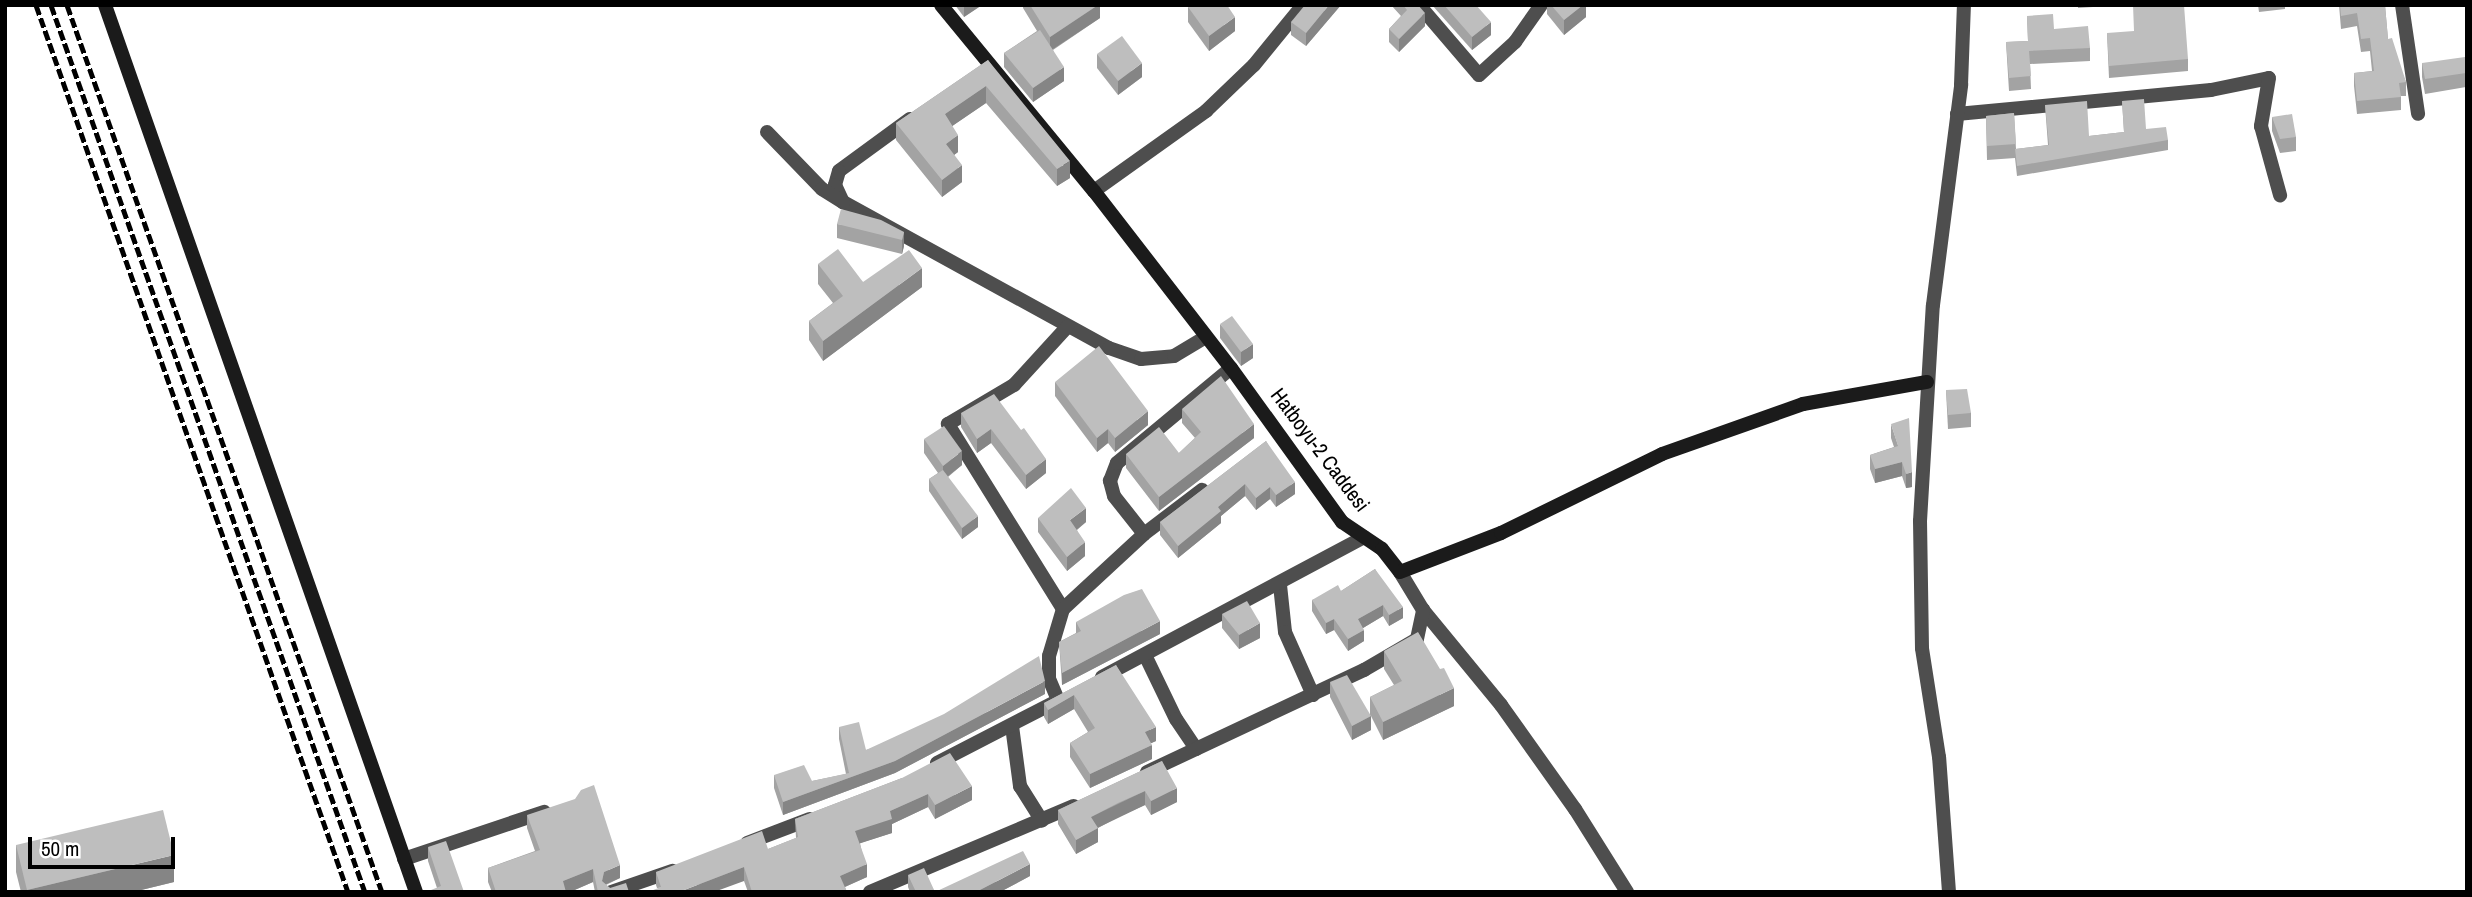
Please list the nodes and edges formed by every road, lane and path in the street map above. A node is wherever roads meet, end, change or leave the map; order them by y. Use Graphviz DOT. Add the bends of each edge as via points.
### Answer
graph roads {
  1 [pos="105,5"];
  2 [pos="941,5"];
  3 [pos="1303,5"];
  4 [pos="1419,5"];
  5 [pos="1541,5"];
  6 [pos="1964,5"];
  7 [pos="2402,5"];
  8 [pos="925,108"];
  9 [pos="1957,114"];
  10 [pos="2418,114"];
  11 [pos="767,132"];
  12 [pos="1094,191"];
  13 [pos="2280,195"];
  14 [pos="843,202"];
  15 [pos="1068,327"];
  16 [pos="1206,337"];
  17 [pos="1231,368"];
  18 [pos="1927,382"];
  19 [pos="1217,479"];
  20 [pos="1144,534"];
  21 [pos="1364,537"];
  22 [pos="1400,572"];
  23 [pos="1280,585"];
  24 [pos="1063,609"];
  25 [pos="1423,610"];
  26 [pos="1145,655"];
  27 [pos="1090,683"];
  28 [pos="1312,695"];
  29 [pos="1012,726"];
  30 [pos="1196,749"];
  31 [pos="922,771"];
  32 [pos="1136,778"];
  33 [pos="1089,799"];
  34 [pos="562,806"];
  35 [pos="825,813"];
  36 [pos="1042,821"];
  37 [pos="726,852"];
  38 [pos="404,859"];
  39 [pos="688,865"];
  40 [pos="415,892"];
  41 [pos="611,892"];
  42 [pos="870,892"];
  43 [pos="1627,892"];
  44 [pos="1949,892"];
  1 -- 38 [label="main road"];
  2 -- 12 [label="main road, Hatboyu-2 Caddesi" via="986,67"];
  3 -- 12 [label="street" via="1215,104 1180,134"];
  4 -- 5 [label="street" via="1479,75 1515,42"];
  6 -- 9 [label="street"];
  7 -- 10 [label="street"];
  8 -- 14 [label="street" via="839,171 835,185"];
  9 -- 13 [label="street" via="2198,91 2269,78 2261,126"];
  9 -- 18 [label="street"];
  11 -- 14 [label="street" via="822,189"];
  12 -- 16 [label="main road, Hatboyu-2 Caddesi"];
  14 -- 15 [label="street"];
  15 -- 16 [label="street" via="1142,359 1174,356"];
  15 -- 24 [label="street" via="1014,384 948,424"];
  16 -- 17 [label="main road, Hatboyu-2 Caddesi"];
  17 -- 20 [label="street" via="1117,463 1110,481 1114,496"];
  17 -- 21 [label="main road, Hatboyu-2 Caddesi" via="1273,436 1342,522"];
  18 -- 22 [label="main road" via="1803,404 1688,445 1501,533"];
  18 -- 44 [label="street" via="1920,521 1922,648 1939,757"];
  19 -- 20 [label="street"];
  20 -- 24 [label="street"];
  21 -- 22 [label="main road, Hatboyu-2 Caddesi"];
  21 -- 23 [label="street"];
  22 -- 25 [label="street"];
  23 -- 26 [label="street"];
  23 -- 28 [label="street" via="1285,632"];
  24 -- 29 [label="street" via="1049,656 1049,679 1063,697"];
  25 -- 28 [label="street" via="1417,639"];
  25 -- 43 [label="street" via="1501,705"];
  26 -- 27 [label="street"];
  26 -- 30 [label="street"];
  28 -- 30 [label="street"];
  29 -- 31 [label="street"];
  29 -- 36 [label="street" via="1020,786"];
  30 -- 32 [label="street"];
  33 -- 36 [label="street"];
  34 -- 38 [label="street"];
  35 -- 37 [label="street"];
  36 -- 42 [label="street"];
  38 -- 40 [label="main road"];
  39 -- 41 [label="street"];
}
